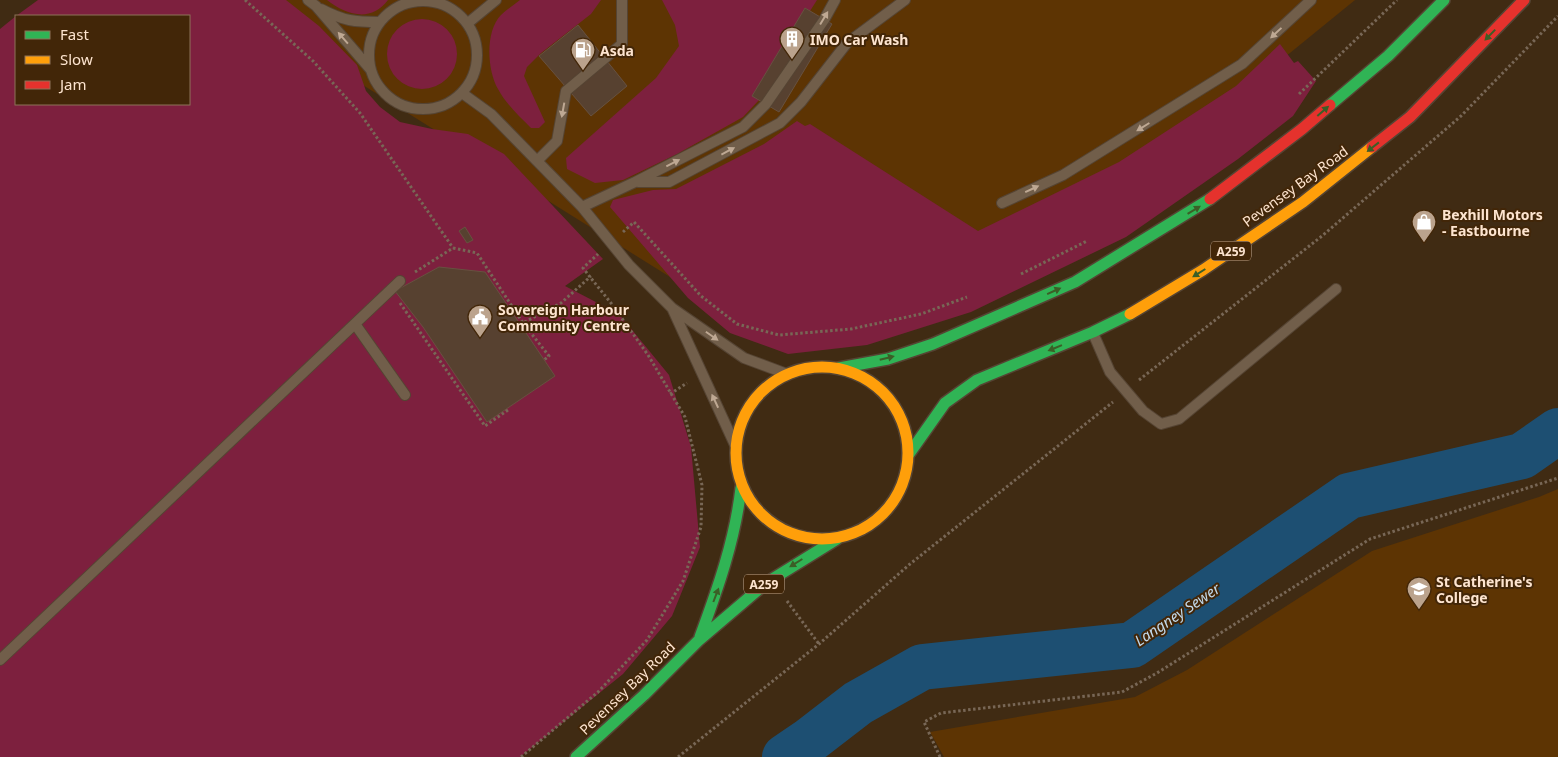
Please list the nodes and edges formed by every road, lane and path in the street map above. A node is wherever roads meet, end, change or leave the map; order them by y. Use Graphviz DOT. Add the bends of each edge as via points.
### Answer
graph roads {
  1 [pos="245,0"];
  2 [pos="496,0"];
  3 [pos="622,0"];
  4 [pos="835,0"];
  5 [pos="904,0"];
  6 [pos="1311,0"];
  7 [pos="1397,0"];
  8 [pos="1444,0"];
  9 [pos="1524,0"];
  10 [pos="415,1"];
  11 [pos="312,3"];
  12 [pos="380,22"];
  13 [pos="468,23"];
  14 [pos="371,70"];
  15 [pos="462,93"];
  16 [pos="1294,98"];
  17 [pos="537,161"];
  18 [pos="635,182"];
  19 [pos="1002,203"];
  20 [pos="582,207"];
  21 [pos="1094,238"];
  22 [pos="611,243"];
  23 [pos="453,248"];
  24 [pos="1017,276"];
  25 [pos="590,277"];
  26 [pos="400,281"];
  27 [pos="1336,289"];
  28 [pos="391,290"];
  29 [pos="974,295"];
  30 [pos="672,308"];
  31 [pos="523,323"];
  32 [pos="355,324"];
  33 [pos="1093,332"];
  34 [pos="544,360"];
  35 [pos="839,368"];
  36 [pos="786,374"];
  37 [pos="404,395"];
  38 [pos="507,408"];
  39 [pos="735,445"];
  40 [pos="909,454"];
  41 [pos="1558,478"];
  42 [pos="741,488"];
  43 [pos="838,538"];
  44 [pos="698,641"];
  45 [pos="0,660"];
  46 [pos="521,757"];
  47 [pos="576,757"];
  48 [pos="940,757"];
  1 -- 23 [label="path" via="313,61 360,113"];
  2 -- 13 [label="lane"];
  3 -- 17 [label="lane, one-way" via="622,44 566,91 557,141"];
  18 -- 4 [label="lane, one-way" via="743,127 766,104"];
  18 -- 5 [label="lane, one-way" via="669,182 780,123 801,102 847,43"];
  6 -- 19 [label="lane" via="1242,64 1063,175"];
  7 -- 16 [label="path"];
  35 -- 8 [label="main road, one-way" via="888,359 932,344 1075,282 1204,204 1302,130 1388,56"];
  9 -- 33 [label="main road, Pevensey Bay Road / A259, one-way" via="1410,117 1304,202 1203,270 1138,310"];
  10 -- 12 [label="lane" via="390,13"];
  10 -- 13 [label="lane" via="440,4"];
  11 -- 12 [label="lane" via="339,18 354,22"];
  14 -- 11 [label="lane, one-way"];
  12 -- 14 [label="lane" via="372,37"];
  13 -- 15 [label="lane" via="477,55 473,75"];
  14 -- 15 [label="lane" via="388,97 402,105 434,108 449,103"];
  15 -- 17 [label="lane" via="491,114"];
  17 -- 20 [label="lane"];
  18 -- 20 [label="lane"];
  20 -- 22 [label="lane"];
  21 -- 24 [label="path"];
  22 -- 25 [label="path" via="583,268"];
  22 -- 29 [label="path" via="634,222 701,296 730,319 737,324 779,335 851,330 921,314"];
  22 -- 30 [label="lane"];
  23 -- 26 [label="path"];
  23 -- 31 [label="path" via="477,253"];
  25 -- 31 [label="path" via="560,303"];
  25 -- 46 [label="path" via="648,355 685,417 702,485 701,527 683,581 647,640 598,692"];
  26 -- 28 [label="lane"];
  27 -- 33 [label="lane" via="1179,419 1161,424 1143,411 1110,372"];
  28 -- 32 [label="lane"];
  28 -- 38 [label="path" via="485,426"];
  30 -- 36 [label="lane, one-way" via="744,358"];
  39 -- 30 [label="lane, one-way"];
  31 -- 34 [label="path" via="549,356"];
  32 -- 37 [label="lane"];
  32 -- 45 [label="lane"];
  33 -- 40 [label="main road, Pevensey Bay Road / A259, one-way" via="977,380 945,403"];
  35 -- 36 [label="main road" via="807,368"];
  35 -- 40 [label="main road" via="873,382 892,402 905,426"];
  36 -- 39 [label="main road" via="767,386 751,403 740,423"];
  39 -- 42 [label="main road"];
  40 -- 43 [label="main road" via="905,479 894,502 876,521"];
  41 -- 48 [label="path" via="1370,539 1122,692 941,714 924,722"];
  42 -- 43 [label="main road" via="760,514 780,529 803,538"];
  44 -- 42 [label="main road, Pevensey Bay Road / A259, one-way" via="724,572 739,516"];
  43 -- 44 [label="main road, Pevensey Bay Road / A259, one-way" via="769,580"];
  44 -- 47 [label="main road, Pevensey Bay Road / A259"];
}
